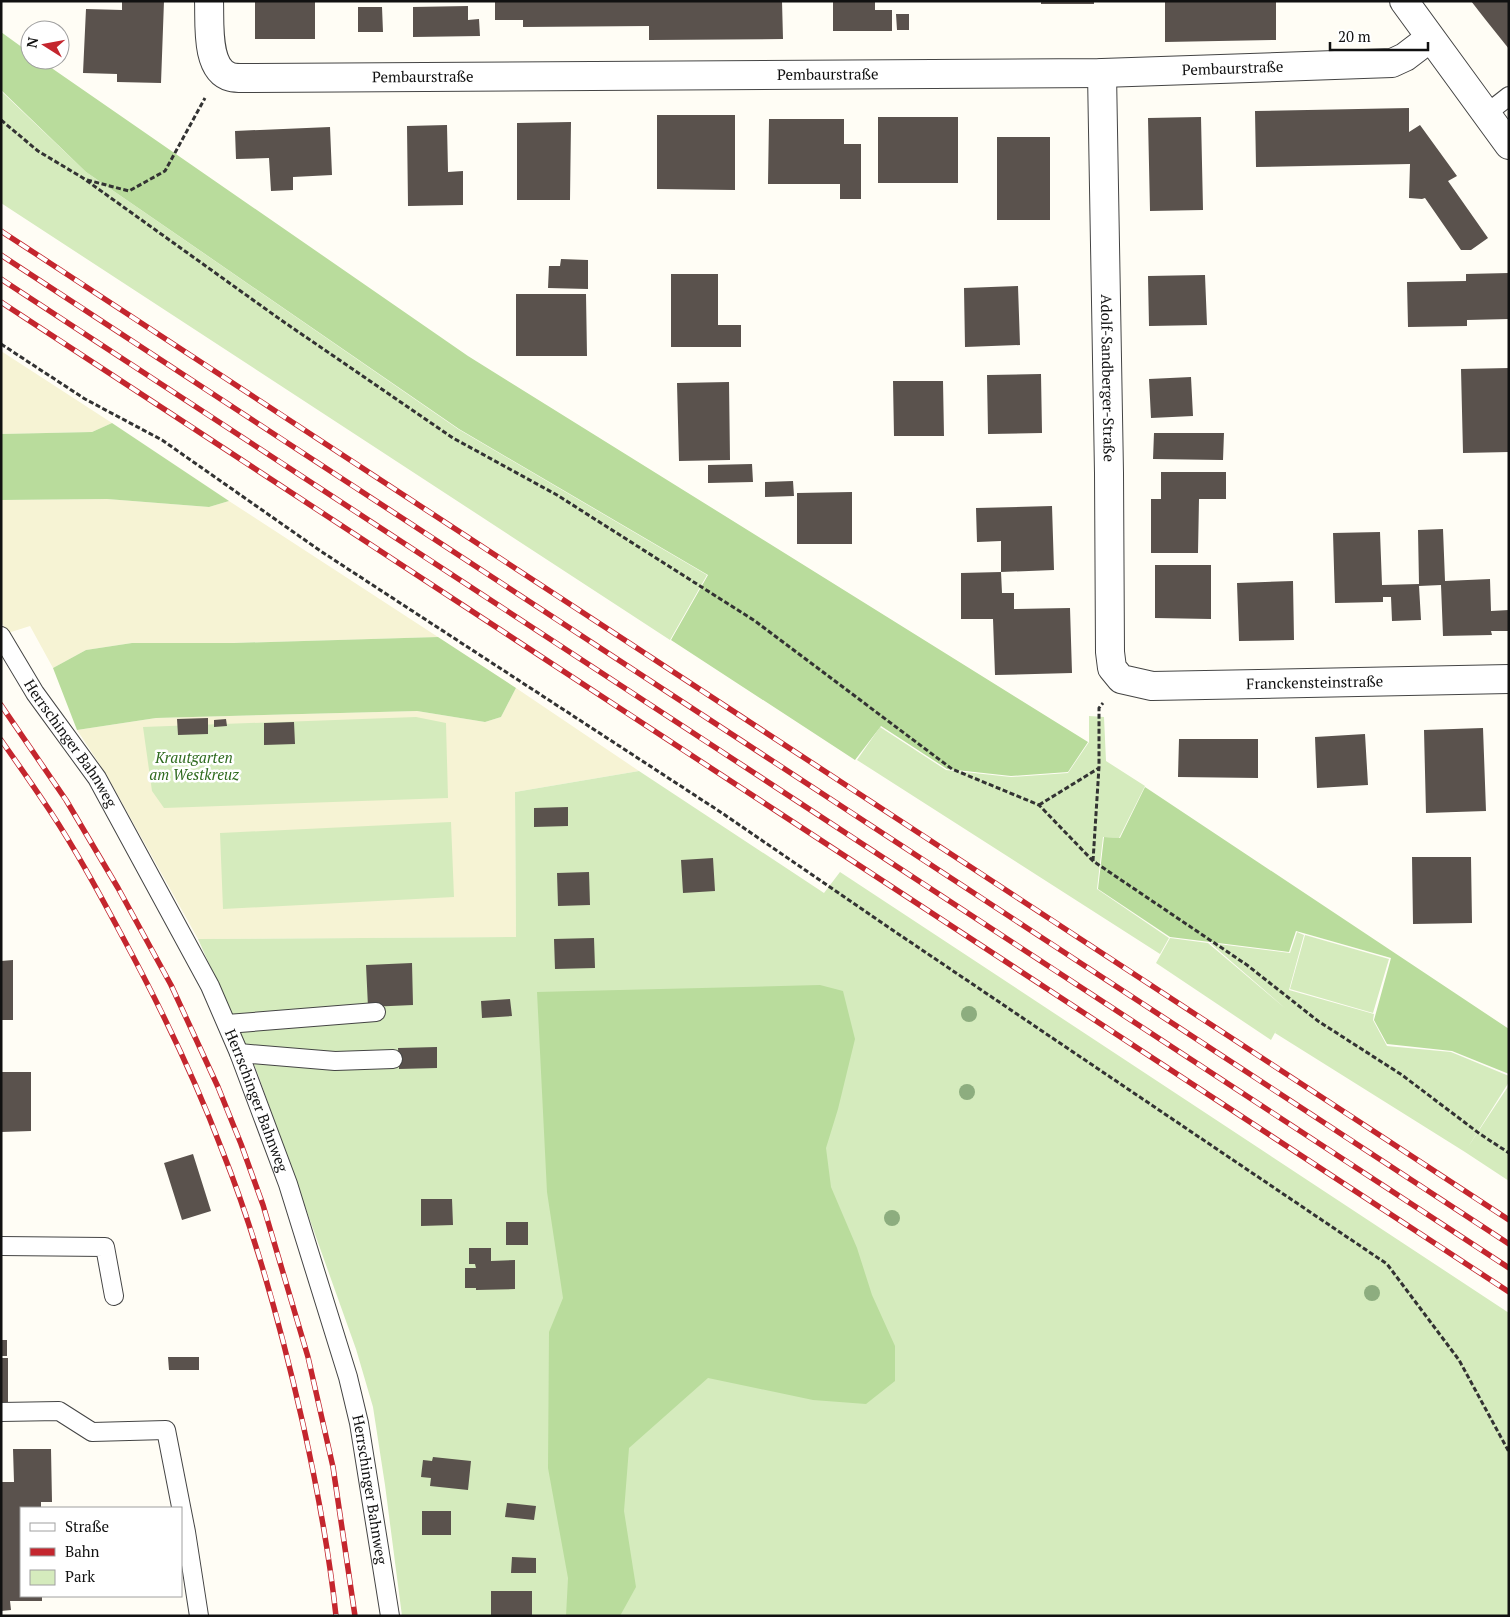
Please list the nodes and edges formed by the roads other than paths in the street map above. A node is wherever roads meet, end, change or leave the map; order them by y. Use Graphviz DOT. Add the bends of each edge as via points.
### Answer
graph roads {
  1 [pos="209,1"];
  2 [pos="1404,1"];
  3 [pos="1430,38"];
  4 [pos="1102,73"];
  5 [pos="1509,96"];
  6 [pos="1486,114"];
  7 [pos="1509,145"];
  8 [pos="1,636"];
  9 [pos="1121,679"];
  10 [pos="1509,679"];
  11 [pos="376,1012"];
  12 [pos="227,1024"];
  13 [pos="239,1053"];
  14 [pos="393,1059"];
  15 [pos="1,1246"];
  16 [pos="114,1296"];
  17 [pos="1,1412"];
  18 [pos="181,1507"];
  19 [pos="182,1512"];
  20 [pos="199,1616"];
  21 [pos="390,1616"];
  1 -- 4 [label="street, Pembaurstraße" via="213,59 220,71 231,77 243,78"];
  2 -- 3 [label="street"];
  3 -- 4 [label="street, Pembaurstraße" via="1392,63"];
  3 -- 6 [label="street"];
  4 -- 9 [label="street, Adolf-Sandberger-Straße" via="1110,652 1112,668"];
  5 -- 6 [label="lane"];
  6 -- 7 [label="street"];
  8 -- 12 [label="lane, Herrschinger Bahnweg" via="35,693 97,778 210,986"];
  9 -- 10 [label="street, Franckensteinstraße" via="1152,686"];
  11 -- 12 [label="lane"];
  12 -- 13 [label="lane, Herrschinger Bahnweg"];
  13 -- 14 [label="lane" via="335,1061"];
  13 -- 21 [label="lane, Herrschinger Bahnweg" via="288,1184 348,1377 359,1423"];
  15 -- 16 [label="lane" via="105,1246"];
  17 -- 18 [label="lane" via="59,1411 92,1432 166,1430"];
  19 -- 20 [label="lane"];
}
